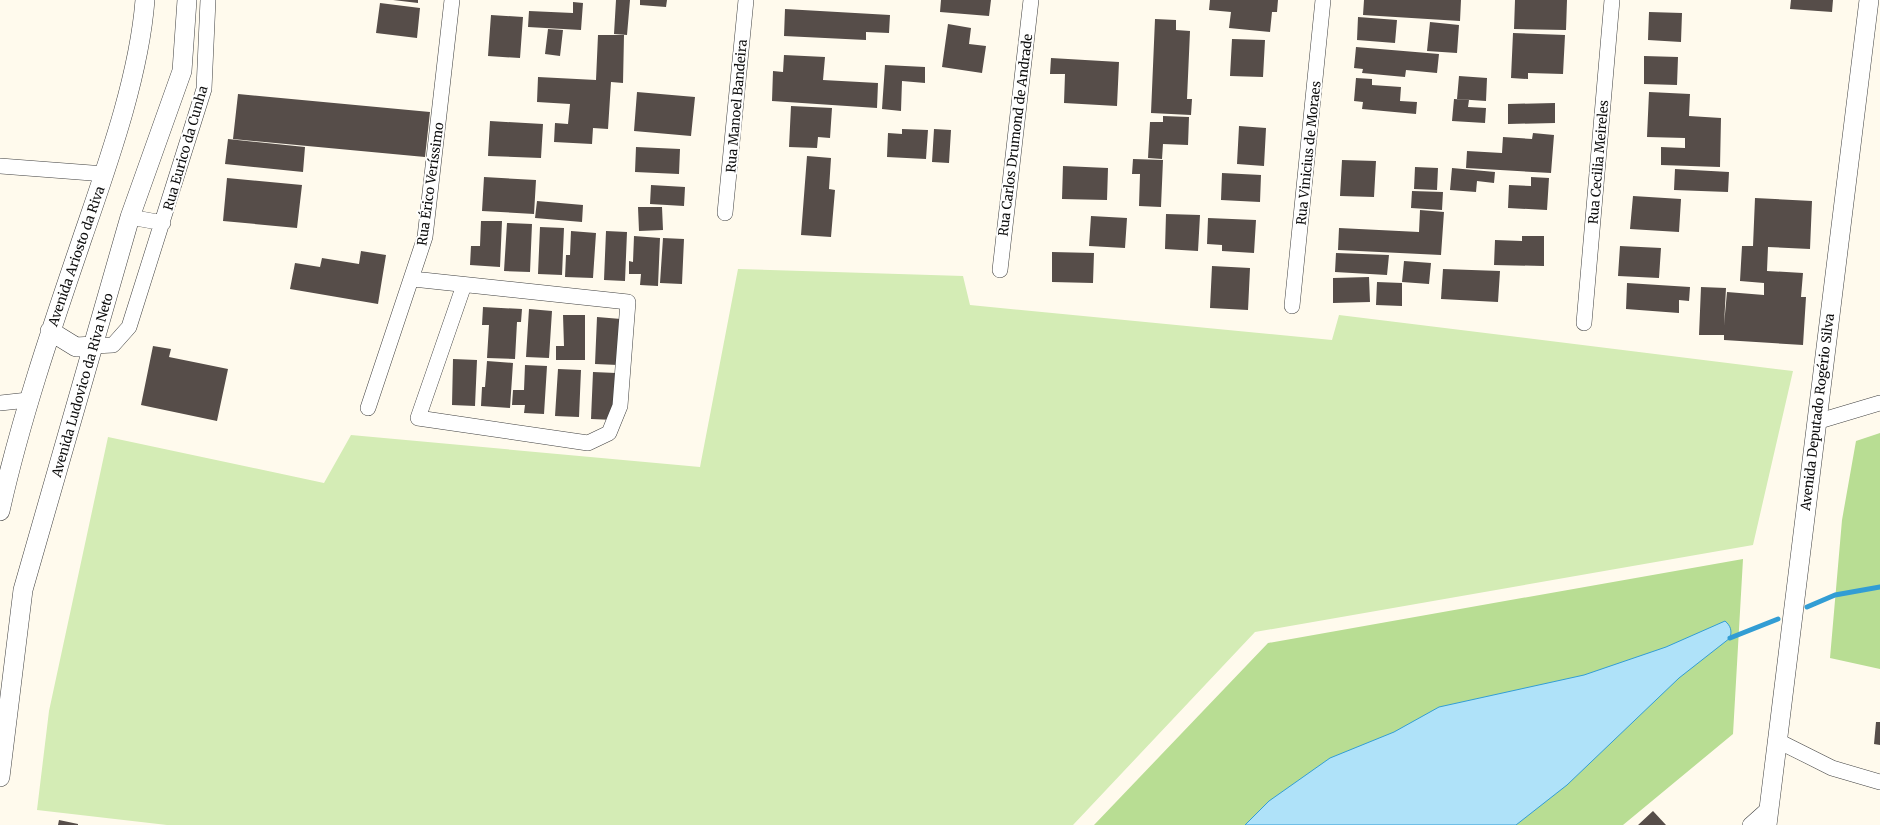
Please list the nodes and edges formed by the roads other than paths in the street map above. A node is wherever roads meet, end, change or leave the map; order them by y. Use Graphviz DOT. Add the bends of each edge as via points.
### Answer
graph roads {
  1 [pos="145,0"];
  2 [pos="187,0"];
  3 [pos="208,0"];
  4 [pos="452,0"];
  5 [pos="746,0"];
  6 [pos="1031,0"];
  7 [pos="1323,0"];
  8 [pos="1612,0"];
  9 [pos="1870,0"];
  10 [pos="0,166"];
  11 [pos="105,174"];
  12 [pos="725,213"];
  13 [pos="130,217"];
  14 [pos="163,223"];
  15 [pos="1000,270"];
  16 [pos="413,279"];
  17 [pos="464,284"];
  18 [pos="1292,306"];
  19 [pos="1584,323"];
  20 [pos="50,331"];
  21 [pos="94,346"];
  22 [pos="28,400"];
  23 [pos="0,403"];
  24 [pos="1880,403"];
  25 [pos="368,408"];
  26 [pos="1816,422"];
  27 [pos="1,499"];
  28 [pos="1776,740"];
  29 [pos="0,777"];
  30 [pos="1880,782"];
  31 [pos="1768,816"];
  32 [pos="1750,825"];
  1 -- 11 [label="street, Avenida Ariosto da Riva" via="143,31"];
  2 -- 13 [label="street, Avenida Ludovico da Riva Neto" via="182,71"];
  3 -- 14 [label="street, Rua Eurico da Cunha" via="204,89"];
  4 -- 16 [label="street, Rua Érico Veríssimo" via="425,237"];
  5 -- 12 [label="street, Rua Manoel Bandeira"];
  6 -- 15 [label="street, Rua Carlos Drumond de Andrade"];
  7 -- 18 [label="street, Rua Vinicius de Moraes"];
  8 -- 19 [label="street, Rua Cecilia Meireles"];
  9 -- 26 [label="street, Avenida Deputado Rogério Silva"];
  10 -- 11 [label="street"];
  11 -- 20 [label="street, Avenida Ariosto da Riva"];
  13 -- 14 [label="street"];
  13 -- 21 [label="street, Avenida Ludovico da Riva Neto"];
  14 -- 21 [label="street, Rua Eurico da Cunha" via="128,327 113,344"];
  16 -- 17 [label="street"];
  16 -- 25 [label="street, Rua Érico Veríssimo"];
  17 -- 17 [label="street" via="628,302 620,406 610,433 588,443 418,418"];
  20 -- 21 [label="street" via="76,346"];
  20 -- 22 [label="street, Avenida Ariosto da Riva"];
  21 -- 29 [label="street, Avenida Ludovico da Riva Neto" via="23,590"];
  22 -- 23 [label="street"];
  22 -- 27 [label="street, Avenida Ariosto da Riva"];
  24 -- 26 [label="street"];
  26 -- 28 [label="street, Avenida Deputado Rogério Silva"];
  28 -- 30 [label="street" via="1832,768"];
  28 -- 31 [label="street, Avenida Deputado Rogério Silva"];
  31 -- 32 [label="street"];
}
